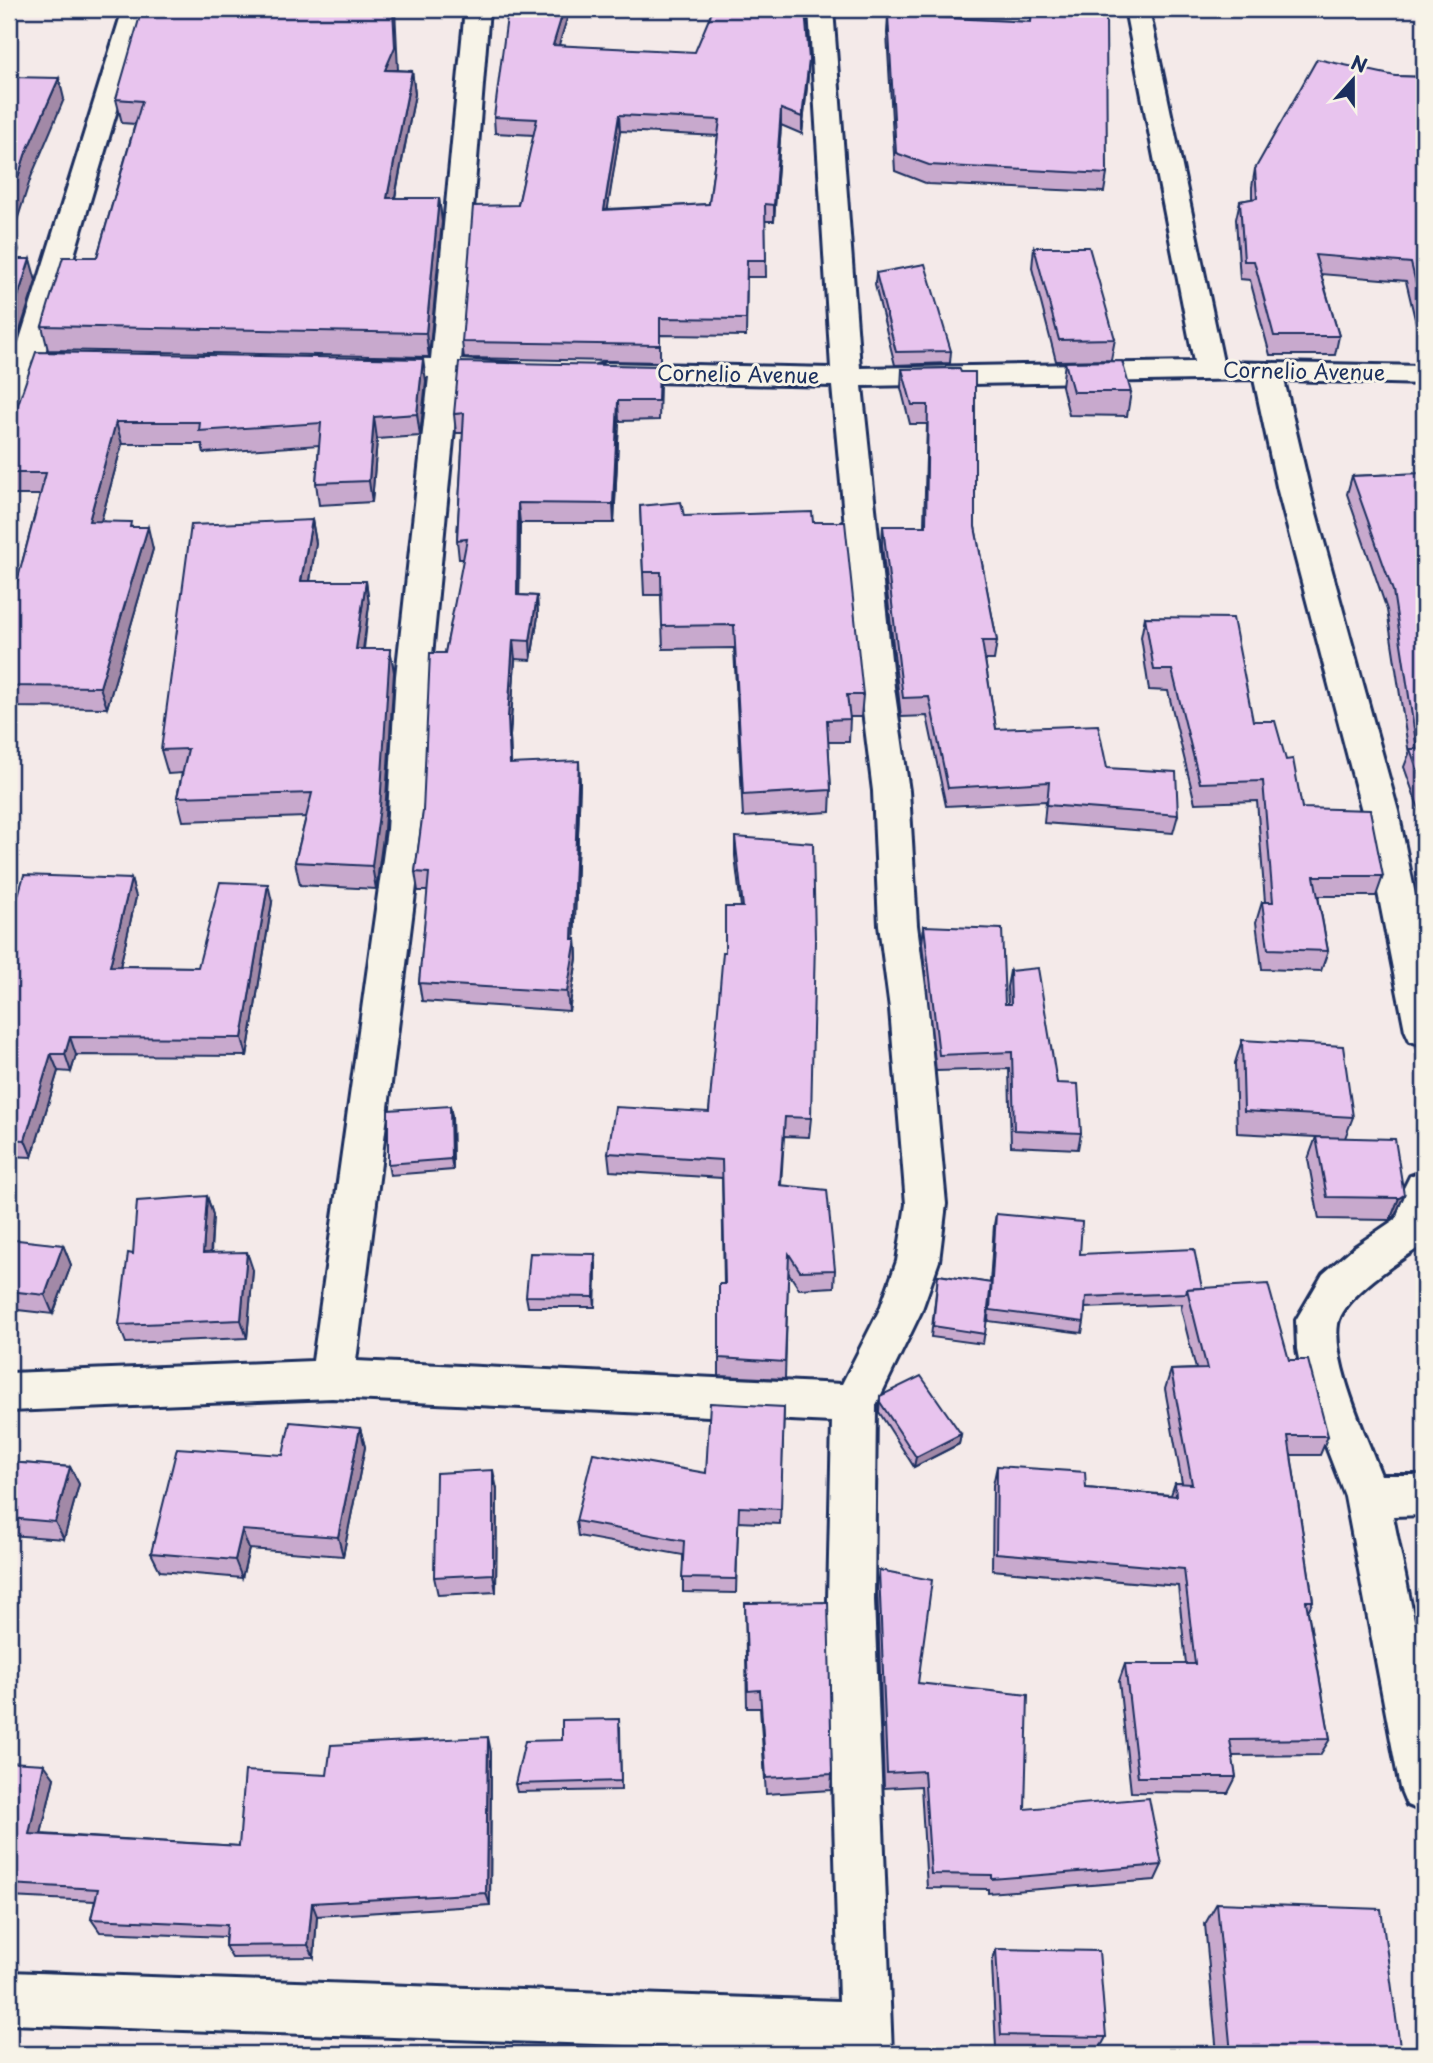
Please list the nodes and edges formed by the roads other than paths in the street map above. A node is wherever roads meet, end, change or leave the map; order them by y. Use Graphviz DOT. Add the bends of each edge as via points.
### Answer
graph roads {
  1 [pos="135,9"];
  2 [pos="477,9"];
  3 [pos="821,9"];
  4 [pos="1137,9"];
  5 [pos="19,361"];
  6 [pos="112,362"];
  7 [pos="348,367"];
  8 [pos="445,369"];
  9 [pos="1210,370"];
  10 [pos="1267,370"];
  11 [pos="541,371"];
  12 [pos="583,372"];
  13 [pos="1424,375"];
  14 [pos="846,377"];
  15 [pos="9,423"];
  16 [pos="1424,1030"];
  17 [pos="1424,1188"];
  18 [pos="332,1379"];
  19 [pos="9,1392"];
  20 [pos="854,1404"];
  21 [pos="1424,1495"];
  22 [pos="1367,1496"];
  23 [pos="1424,1788"];
  24 [pos="9,1998"];
  25 [pos="867,2041"];
  1 -- 5 [label="street"];
  2 -- 8 [label="street"];
  3 -- 14 [label="street"];
  4 -- 9 [label="street"];
  5 -- 6 [label="street"];
  5 -- 15 [label="street"];
  7 -- 8 [label="street"];
  8 -- 11 [label="street"];
  8 -- 18 [label="street" via="413,676 405,830"];
  9 -- 10 [label="street, Cornelio Avenue"];
  9 -- 14 [label="street, Cornelio Avenue"];
  10 -- 13 [label="street, Cornelio Avenue"];
  10 -- 16 [label="street" via="1294,491 1380,811"];
  12 -- 14 [label="street, Cornelio Avenue"];
  14 -- 20 [label="street" via="891,790 898,925 926,1204 918,1261 900,1312"];
  17 -- 22 [label="street" via="1415,1228 1338,1287 1317,1320 1328,1394"];
  18 -- 19 [label="street"];
  18 -- 20 [label="street"];
  20 -- 25 [label="street" via="851,1600"];
  21 -- 22 [label="street"];
  22 -- 23 [label="street"];
  24 -- 25 [label="street"];
}
